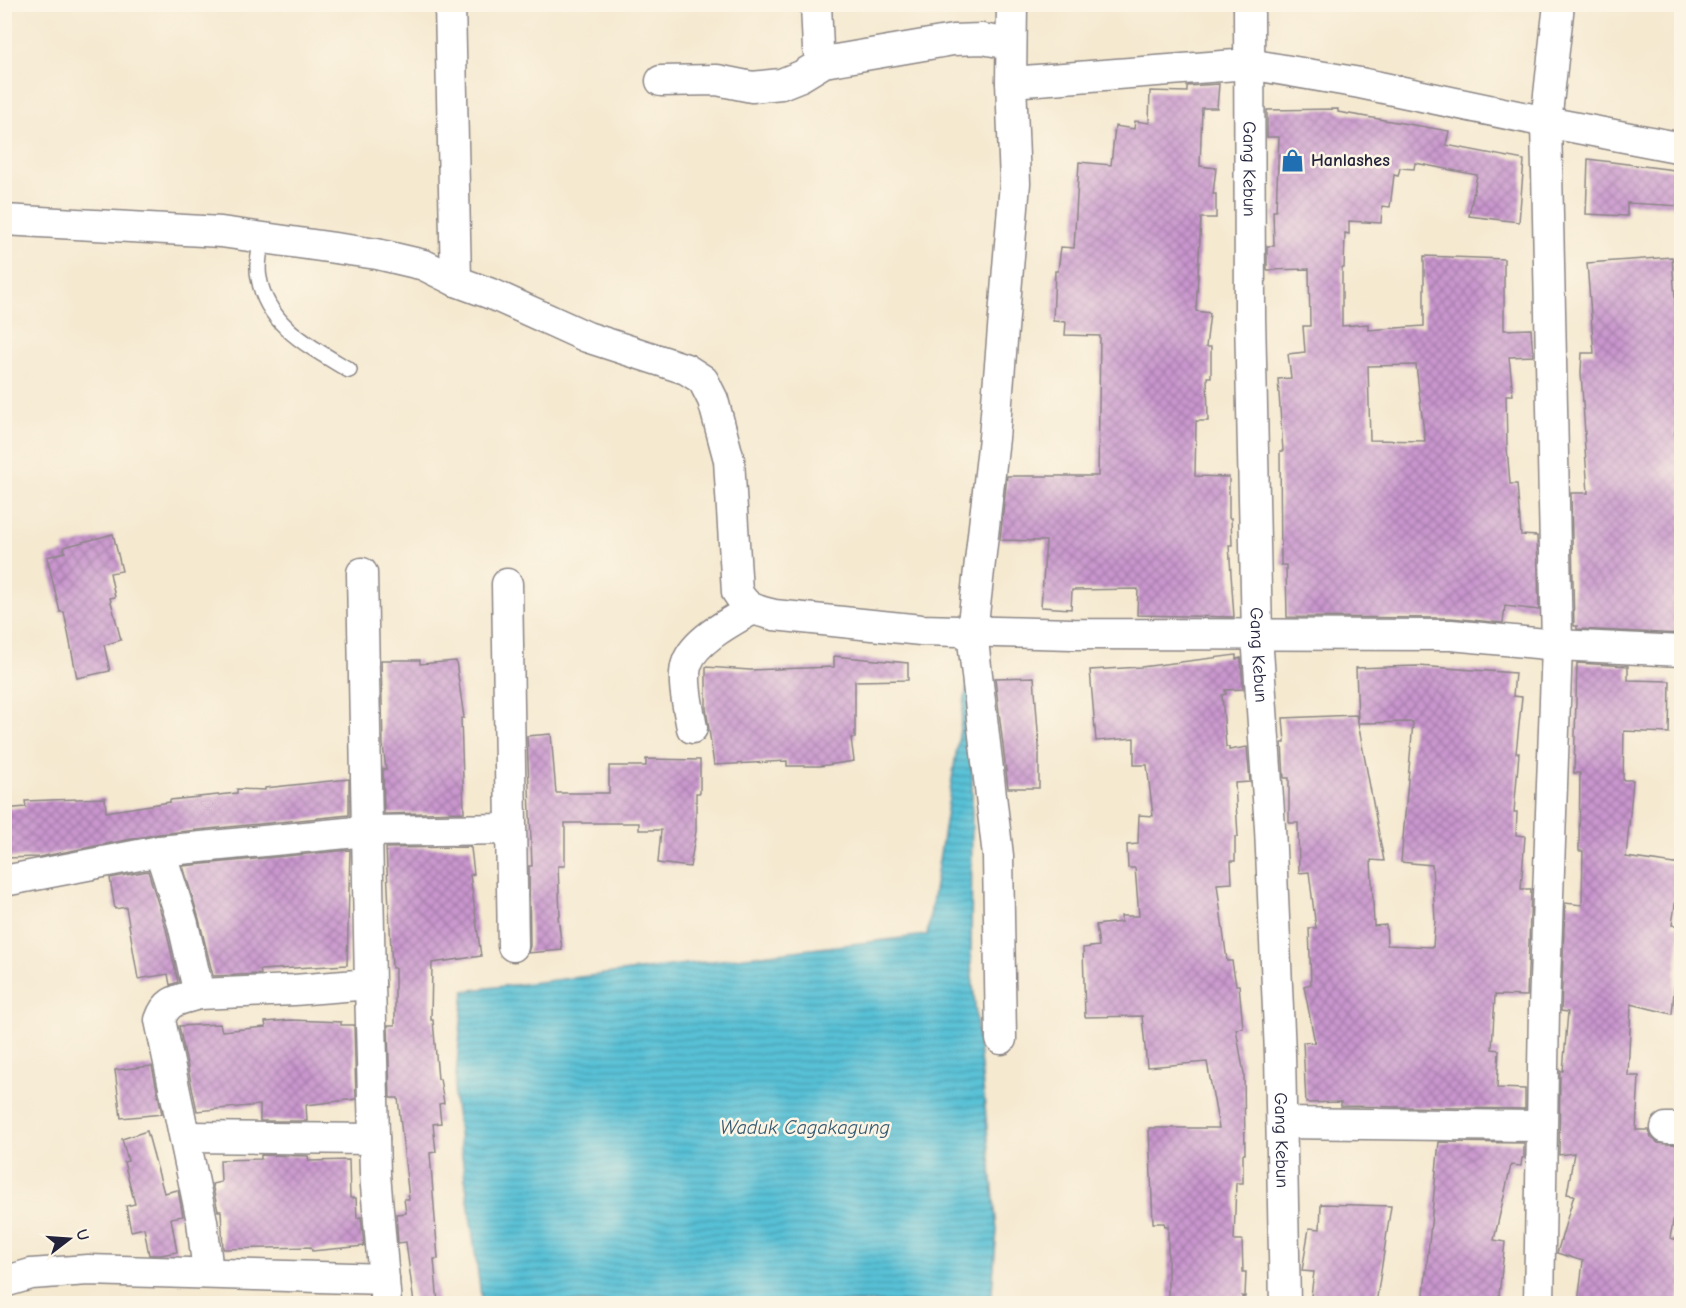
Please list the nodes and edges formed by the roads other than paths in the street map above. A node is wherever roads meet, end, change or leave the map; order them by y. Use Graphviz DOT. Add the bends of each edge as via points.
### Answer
graph roads {
  1 [pos="450,4"];
  2 [pos="816,4"];
  3 [pos="1012,4"];
  4 [pos="1249,4"];
  5 [pos="1559,4"];
  6 [pos="1011,44"];
  7 [pos="824,62"];
  8 [pos="1249,64"];
  9 [pos="661,81"];
  10 [pos="1011,82"];
  11 [pos="1546,122"];
  12 [pos="1682,148"];
  13 [pos="4,220"];
  14 [pos="262,237"];
  15 [pos="456,281"];
  16 [pos="349,370"];
  17 [pos="362,573"];
  18 [pos="507,584"];
  19 [pos="751,610"];
  20 [pos="972,632"];
  21 [pos="1257,635"];
  22 [pos="1557,645"];
  23 [pos="1682,651"];
  24 [pos="692,728"];
  25 [pos="510,829"];
  26 [pos="367,831"];
  27 [pos="160,851"];
  28 [pos="4,881"];
  29 [pos="513,946"];
  30 [pos="370,984"];
  31 [pos="199,994"];
  32 [pos="1001,1039"];
  33 [pos="1282,1123"];
  34 [pos="1541,1126"];
  35 [pos="186,1137"];
  36 [pos="374,1138"];
  37 [pos="208,1273"];
  38 [pos="4,1282"];
  39 [pos="385,1291"];
  40 [pos="1285,1304"];
  41 [pos="1539,1304"];
  1 -- 15 [label="street"];
  2 -- 7 [label="street" via="818,49"];
  3 -- 6 [label="street"];
  4 -- 8 [label="street, Gang Kebun"];
  5 -- 11 [label="street"];
  6 -- 7 [label="street" via="953,40"];
  6 -- 10 [label="street"];
  7 -- 9 [label="street" via="781,84 752,87 717,80"];
  8 -- 10 [label="street"];
  8 -- 11 [label="street"];
  8 -- 21 [label="street, Gang Kebun"];
  10 -- 20 [label="street" via="1014,183 994,438"];
  11 -- 12 [label="street"];
  11 -- 22 [label="street"];
  13 -- 14 [label="street"];
  14 -- 15 [label="street" via="377,254 424,266"];
  14 -- 16 [label="lane" via="258,276 262,294 279,323"];
  15 -- 19 [label="street" via="587,337 686,369 703,380 713,400 729,460 737,592"];
  17 -- 26 [label="street"];
  18 -- 25 [label="street"];
  19 -- 20 [label="street" via="921,630"];
  19 -- 24 [label="street" via="704,640 687,663"];
  20 -- 21 [label="street"];
  20 -- 32 [label="street" via="998,856"];
  21 -- 22 [label="street" via="1451,635"];
  21 -- 33 [label="street, Gang Kebun" via="1270,828"];
  22 -- 23 [label="street"];
  22 -- 34 [label="street"];
  25 -- 26 [label="street"];
  25 -- 29 [label="street"];
  26 -- 27 [label="street"];
  26 -- 30 [label="street"];
  27 -- 28 [label="street"];
  27 -- 31 [label="street"];
  30 -- 31 [label="street"];
  30 -- 36 [label="street"];
  31 -- 35 [label="street" via="169,1003 160,1020"];
  33 -- 34 [label="street"];
  33 -- 40 [label="street, Gang Kebun"];
  34 -- 41 [label="street"];
  35 -- 36 [label="street"];
  35 -- 37 [label="street"];
  36 -- 39 [label="street"];
  37 -- 38 [label="street" via="88,1270 31,1274"];
  37 -- 39 [label="street"];
}
